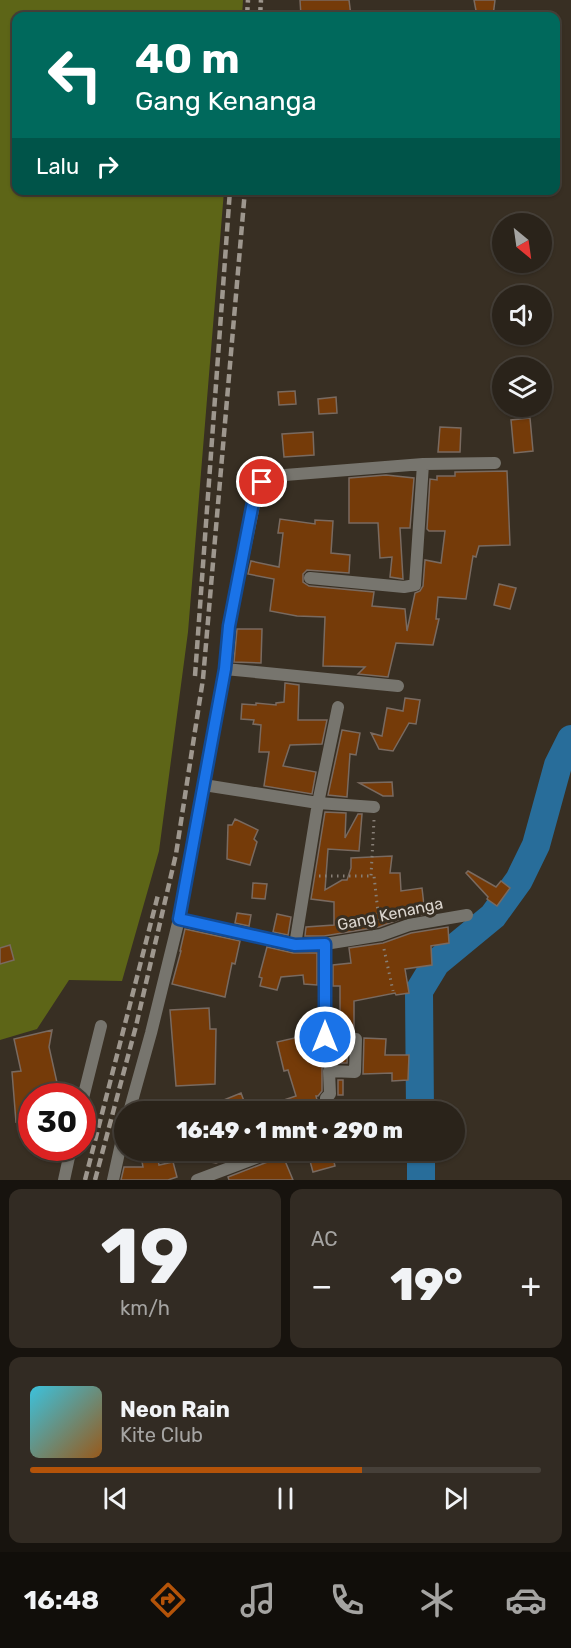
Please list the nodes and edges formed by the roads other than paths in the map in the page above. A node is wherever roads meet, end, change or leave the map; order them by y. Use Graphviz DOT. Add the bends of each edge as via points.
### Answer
graph roads {
  1 [pos="495,463"];
  2 [pos="423,464"];
  3 [pos="310,578"];
  4 [pos="225,669"];
  5 [pos="398,686"];
  6 [pos="338,707"];
  7 [pos="204,785"];
  8 [pos="318,803"];
  9 [pos="374,807"];
  10 [pos="467,915"];
  11 [pos="179,919"];
  12 [pos="325,944"];
  13 [pos="295,945"];
  14 [pos="101,1026"];
  15 [pos="87,1083"];
  16 [pos="132,1101"];
  17 [pos="327,1101"];
  18 [pos="68,1161"];
  19 [pos="117,1161"];
  20 [pos="248,1161"];
  21 [pos="63,1180"];
  22 [pos="113,1180"];
  23 [pos="197,1180"];
  1 -- 2 [label="street"];
  2 -- 3 [label="street" via="415,585"];
  2 -- 4 [label="street" via="285,475 262,482 255,492 229,626"];
  4 -- 5 [label="street"];
  4 -- 7 [label="street"];
  6 -- 8 [label="street"];
  7 -- 8 [label="street"];
  7 -- 11 [label="street"];
  8 -- 9 [label="street"];
  8 -- 13 [label="street"];
  10 -- 12 [label="street, Gang Kenanga"];
  11 -- 13 [label="street, Gang Kenanga"];
  11 -- 16 [label="street"];
  12 -- 13 [label="street, Gang Kenanga"];
  12 -- 17 [label="street" via="325,1037 356,1039 355,1072 329,1071"];
  14 -- 15 [label="street"];
  18 -- 21 [label="street"];
  19 -- 22 [label="street"];
  20 -- 23 [label="street"];
}
